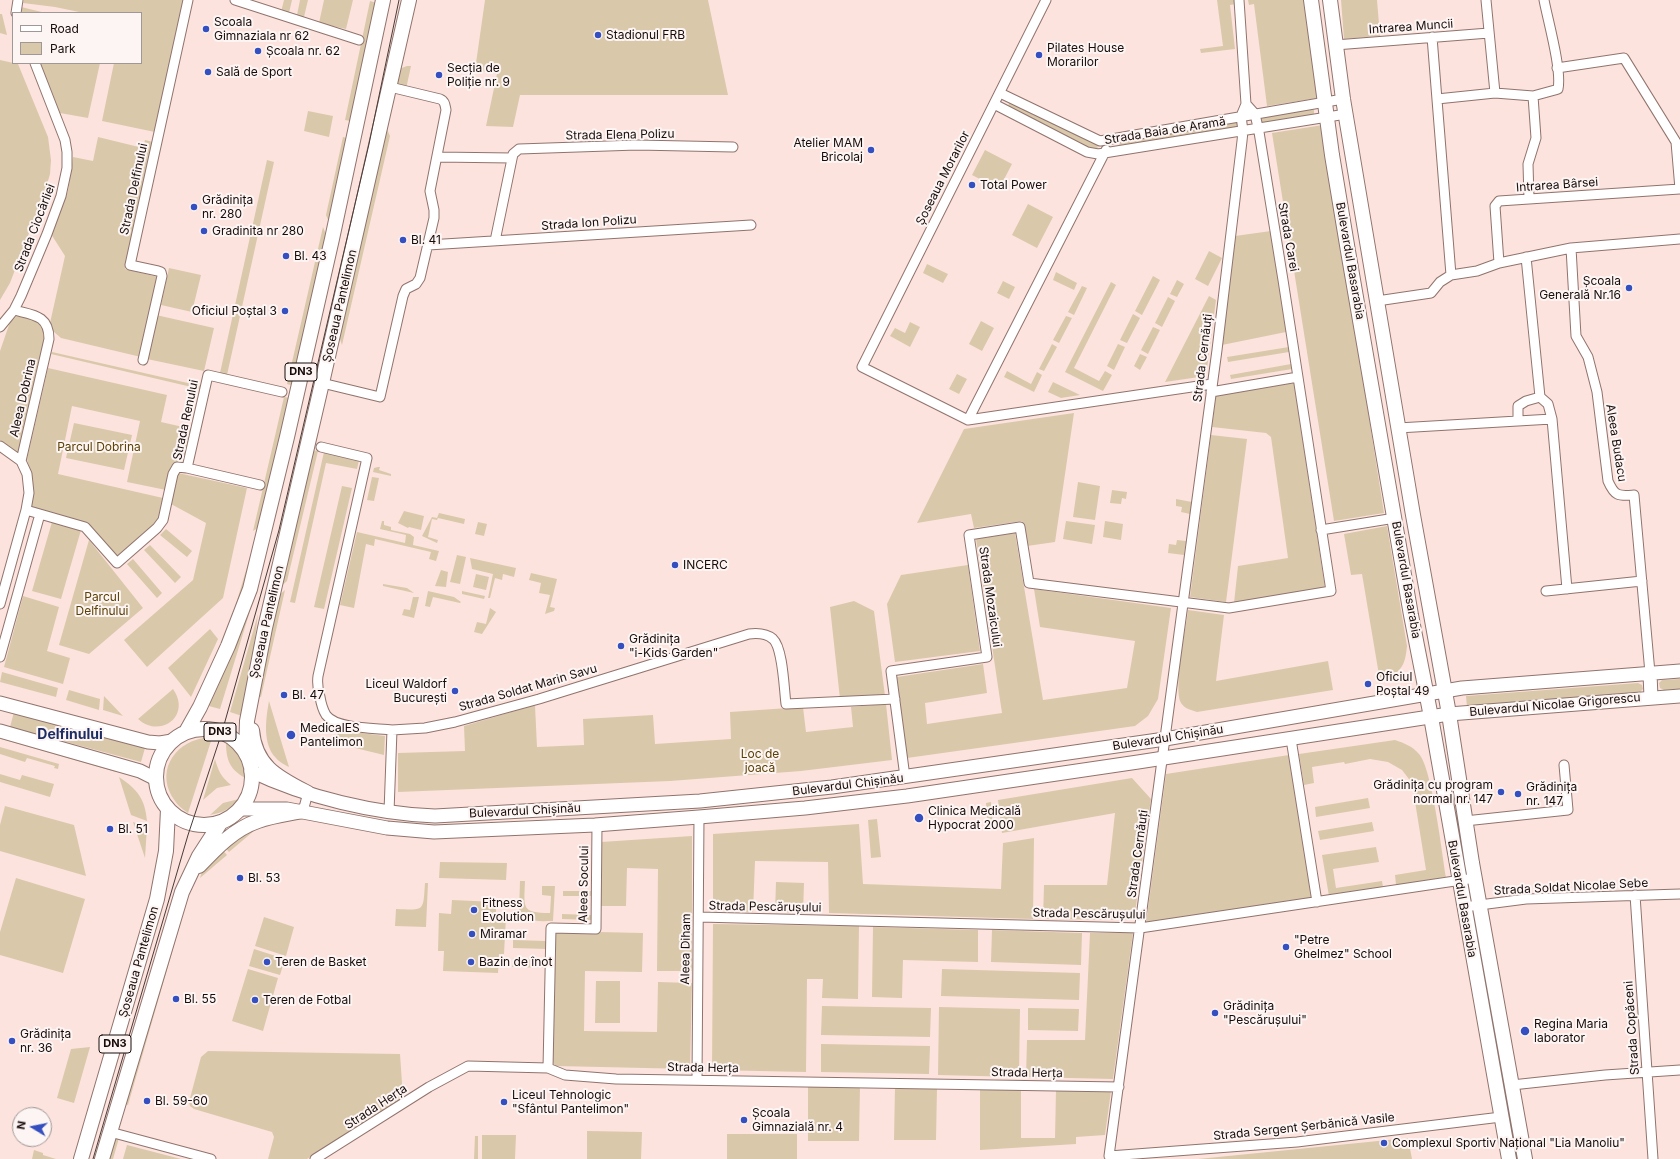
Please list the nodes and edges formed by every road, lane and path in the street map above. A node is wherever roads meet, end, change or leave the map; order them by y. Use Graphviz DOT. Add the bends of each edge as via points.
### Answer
graph roads {
  1 [pos="18,0"];
  2 [pos="188,0"];
  3 [pos="235,0"];
  4 [pos="383,0"];
  5 [pos="408,0"];
  6 [pos="1046,0"];
  7 [pos="1239,0"];
  8 [pos="1311,0"];
  9 [pos="1330,0"];
  10 [pos="1486,0"];
  11 [pos="1544,0"];
  12 [pos="16,12"];
  13 [pos="1489,33"];
  14 [pos="1432,37"];
  15 [pos="359,40"];
  16 [pos="1335,45"];
  17 [pos="35,64"];
  18 [pos="1557,68"];
  19 [pos="390,87"];
  20 [pos="1000,93"];
  21 [pos="1495,93"];
  22 [pos="1533,96"];
  23 [pos="1343,98"];
  24 [pos="1437,99"];
  25 [pos="1325,102"];
  26 [pos="994,104"];
  27 [pos="1246,104"];
  28 [pos="1255,114"];
  29 [pos="1346,114"];
  30 [pos="1241,116"];
  31 [pos="1327,117"];
  32 [pos="1258,128"];
  33 [pos="1243,131"];
  34 [pos="1111,140"];
  35 [pos="1678,141"];
  36 [pos="733,147"];
  37 [pos="1104,154"];
  38 [pos="437,157"];
  39 [pos="512,158"];
  40 [pos="1680,189"];
  41 [pos="1529,199"];
  42 [pos="751,225"];
  43 [pos="1680,239"];
  44 [pos="495,241"];
  45 [pos="428,245"];
  46 [pos="1571,248"];
  47 [pos="1526,257"];
  48 [pos="1499,263"];
  49 [pos="1450,275"];
  50 [pos="1377,301"];
  51 [pos="14,310"];
  52 [pos="0,327"];
  53 [pos="143,360"];
  54 [pos="1298,377"];
  55 [pos="322,383"];
  56 [pos="1212,388"];
  57 [pos="282,392"];
  58 [pos="1540,396"];
  59 [pos="1552,419"];
  60 [pos="968,420"];
  61 [pos="1518,421"];
  62 [pos="1398,428"];
  63 [pos="0,446"];
  64 [pos="321,447"];
  65 [pos="21,461"];
  66 [pos="188,468"];
  67 [pos="260,485"];
  68 [pos="26,510"];
  69 [pos="40,514"];
  70 [pos="1395,518"];
  71 [pos="1321,530"];
  72 [pos="1642,581"];
  73 [pos="1567,589"];
  74 [pos="1546,591"];
  75 [pos="1183,602"];
  76 [pos="0,604"];
  77 [pos="0,657"];
  78 [pos="1680,671"];
  79 [pos="1650,673"];
  80 [pos="252,692"];
  81 [pos="1445,692"];
  82 [pos="1427,695"];
  83 [pos="1680,696"];
  84 [pos="1651,698"];
  85 [pos="895,699"];
  86 [pos="0,703"];
  87 [pos="1449,714"];
  88 [pos="1431,717"];
  89 [pos="0,730"];
  90 [pos="392,730"];
  91 [pos="186,732"];
  92 [pos="1291,738"];
  93 [pos="1165,739"];
  94 [pos="172,741"];
  95 [pos="246,754"];
  96 [pos="1162,758"];
  97 [pos="1564,765"];
  98 [pos="251,771"];
  99 [pos="905,777"];
  100 [pos="156,779"];
  101 [pos="308,793"];
  102 [pos="168,809"];
  103 [pos="240,809"];
  104 [pos="303,811"];
  105 [pos="389,812"];
  106 [pos="699,817"];
  107 [pos="1465,821"];
  108 [pos="221,822"];
  109 [pos="597,825"];
  110 [pos="189,876"];
  111 [pos="1475,878"];
  112 [pos="1459,881"];
  113 [pos="1680,894"];
  114 [pos="1635,895"];
  115 [pos="1317,902"];
  116 [pos="1480,904"];
  117 [pos="1464,907"];
  118 [pos="699,917"];
  119 [pos="1140,928"];
  120 [pos="548,1068"];
  121 [pos="1680,1070"];
  122 [pos="1647,1071"];
  123 [pos="697,1080"];
  124 [pos="1512,1085"];
  125 [pos="1119,1087"];
  126 [pos="1501,1117"];
  127 [pos="110,1132"];
  128 [pos="1109,1156"];
  129 [pos="81,1159"];
  130 [pos="102,1159"];
  131 [pos="211,1159"];
  132 [pos="315,1159"];
  133 [pos="1509,1159"];
  134 [pos="1524,1159"];
  135 [pos="1653,1159"];
  1 -- 12 [label="street"];
  2 -- 53 [label="street, Strada Delfinului" via="130,265 161,272 162,276"];
  3 -- 15 [label="street"];
  4 -- 91 [label="main road, Șoseaua Pantelimon / DN3" via="332,239 250,589 228,646"];
  5 -- 19 [label="main road, Șoseaua Pantelimon / DN3"];
  6 -- 20 [label="street, Șoseaua Morarilor"];
  7 -- 27 [label="street"];
  8 -- 25 [label="main road, Bulevardul Basarabia"];
  9 -- 16 [label="main road, Bulevardul Basarabia"];
  10 -- 13 [label="street"];
  11 -- 18 [label="street"];
  13 -- 14 [label="street, Intrarea Muncii"];
  13 -- 21 [label="street"];
  14 -- 16 [label="street, Intrarea Muncii"];
  14 -- 24 [label="street"];
  16 -- 23 [label="main road, Bulevardul Basarabia"];
  17 -- 51 [label="street, Strada Ciocârliei" via="65,140 67,168 61,196 47,234"];
  18 -- 22 [label="street" via="1558,89"];
  18 -- 35 [label="street, Intrarea Bârsei" via="1624,58"];
  19 -- 38 [label="street" via="443,101 446,110"];
  19 -- 55 [label="main road, Șoseaua Pantelimon / DN3"];
  20 -- 26 [label="street, Șoseaua Morarilor"];
  20 -- 34 [label="street, Strada Baia de Aramă" via="1096,140"];
  21 -- 22 [label="street"];
  21 -- 24 [label="street"];
  22 -- 41 [label="street" via="1536,138 1528,164"];
  23 -- 25 [label="street, Strada Baia de Aramă"];
  23 -- 29 [label="main road, Bulevardul Basarabia"];
  24 -- 49 [label="street"];
  25 -- 28 [label="street, Strada Baia de Aramă"];
  25 -- 31 [label="main road, Bulevardul Basarabia"];
  26 -- 37 [label="street, Strada Baia de Aramă" via="1087,152"];
  26 -- 60 [label="street, Șoseaua Morarilor" via="862,367"];
  27 -- 28 [label="street, Strada Carei"];
  27 -- 30 [label="street"];
  28 -- 30 [label="street, Strada Baia de Aramă"];
  28 -- 32 [label="street, Strada Carei"];
  29 -- 31 [label="street, Strada Baia de Aramă"];
  29 -- 50 [label="main road, Bulevardul Basarabia"];
  30 -- 33 [label="street, Strada Cernăuți"];
  30 -- 34 [label="street, Strada Baia de Aramă"];
  31 -- 32 [label="street, Strada Baia de Aramă"];
  31 -- 70 [label="main road, Bulevardul Basarabia"];
  32 -- 33 [label="street, Strada Baia de Aramă"];
  32 -- 54 [label="street, Strada Carei"];
  33 -- 37 [label="street, Strada Baia de Aramă"];
  33 -- 56 [label="street, Strada Cernăuți"];
  34 -- 37 [label="street"];
  35 -- 40 [label="street, Intrarea Bârsei"];
  36 -- 39 [label="street, Strada Elena Polizu" via="637,145 519,149"];
  37 -- 60 [label="street"];
  38 -- 39 [label="street"];
  38 -- 45 [label="street" via="430,191 434,210"];
  39 -- 44 [label="street"];
  40 -- 41 [label="street, Intrarea Bârsei"];
  41 -- 48 [label="street, Intrarea Bârsei" via="1496,202"];
  42 -- 44 [label="street, Strada Ion Polizu"];
  43 -- 46 [label="street"];
  44 -- 45 [label="street, Strada Ion Polizu"];
  45 -- 55 [label="street" via="420,278 416,284 406,289 402,296 380,397"];
  46 -- 47 [label="street"];
  46 -- 72 [label="street, Aleea Budacu" via="1576,336 1588,357 1596,392 1608,482 1612,491 1620,496 1634,495"];
  47 -- 48 [label="street"];
  47 -- 58 [label="street"];
  48 -- 49 [label="street" via="1477,271"];
  49 -- 50 [label="street" via="1431,293"];
  50 -- 62 [label="main road, Bulevardul Basarabia"];
  51 -- 52 [label="street, Strada Ciocârliei"];
  51 -- 65 [label="street, Aleea Dobrina" via="38,316 49,331"];
  54 -- 56 [label="street" via="1222,390"];
  54 -- 71 [label="street, Strada Carei"];
  55 -- 80 [label="main road, Șoseaua Pantelimon / DN3"];
  56 -- 60 [label="street" via="1202,385"];
  56 -- 75 [label="street, Strada Cernăuți"];
  57 -- 66 [label="street, Strada Renului" via="208,375"];
  58 -- 59 [label="street" via="1548,404"];
  58 -- 61 [label="street" via="1518,406"];
  59 -- 61 [label="street"];
  59 -- 73 [label="street"];
  61 -- 62 [label="street"];
  62 -- 81 [label="main road, Bulevardul Basarabia"];
  63 -- 65 [label="street, Aleea Dobrina"];
  64 -- 90 [label="street, Strada Soldat Marin Savu" via="367,458 318,676 320,699 327,716 334,721"];
  65 -- 68 [label="street" via="29,484"];
  66 -- 67 [label="street, Strada Renului"];
  66 -- 69 [label="street" via="177,467 175,470 161,523 117,564 85,527"];
  68 -- 69 [label="street"];
  68 -- 76 [label="street"];
  69 -- 77 [label="street"];
  70 -- 71 [label="street"];
  70 -- 82 [label="main road, Bulevardul Basarabia"];
  71 -- 75 [label="street, Strada Carei" via="1331,591 1229,608"];
  72 -- 73 [label="street"];
  72 -- 79 [label="street, Aleea Budacu"];
  73 -- 74 [label="street"];
  75 -- 85 [label="street, Strada Mozaicului" via="1029,583 1020,527 969,535 987,657 891,670"];
  75 -- 93 [label="street, Strada Cernăuți"];
  78 -- 79 [label="main road, Bulevardul Nicolae Grigorescu"];
  79 -- 81 [label="main road, Bulevardul Nicolae Grigorescu" via="1462,688"];
  79 -- 84 [label="main road"];
  80 -- 95 [label="main road, Șoseaua Pantelimon / DN3" via="246,721"];
  80 -- 101 [label="main road" via="253,733 258,755 272,771"];
  81 -- 82 [label="main road, Bulevardul Chișinău"];
  81 -- 87 [label="main road, Bulevardul Basarabia"];
  82 -- 88 [label="main road, Bulevardul Basarabia"];
  82 -- 93 [label="main road, Bulevardul Chișinău"];
  83 -- 84 [label="main road, Bulevardul Nicolae Grigorescu"];
  84 -- 87 [label="main road, Bulevardul Nicolae Grigorescu"];
  85 -- 90 [label="street, Strada Soldat Marin Savu" via="786,704 777,643 762,634 746,635 455,722 425,728"];
  85 -- 99 [label="street"];
  86 -- 94 [label="main road" via="148,742"];
  87 -- 88 [label="main road, Bulevardul Nicolae Grigorescu"];
  87 -- 107 [label="main road, Bulevardul Basarabia"];
  88 -- 92 [label="main road, Bulevardul Chișinău"];
  88 -- 112 [label="main road, Bulevardul Basarabia"];
  89 -- 100 [label="main road" via="140,771"];
  90 -- 105 [label="street"];
  91 -- 94 [label="main road, DN3"];
  91 -- 95 [label="main road, DN3" via="209,729 222,732 236,741"];
  92 -- 96 [label="main road, Bulevardul Chișinău"];
  92 -- 115 [label="street"];
  93 -- 96 [label="street, Strada Cernăuți"];
  93 -- 99 [label="main road, Bulevardul Chișinău"];
  94 -- 100 [label="main road, DN3" via="160,757"];
  95 -- 98 [label="main road, DN3"];
  96 -- 106 [label="main road, Bulevardul Chișinău" via="864,802"];
  96 -- 119 [label="street, Strada Cernăuți"];
  97 -- 107 [label="street" via="1568,810"];
  98 -- 101 [label="main road, Bulevardul Chișinău"];
  98 -- 103 [label="main road, DN3" via="251,785"];
  99 -- 105 [label="main road, Bulevardul Chișinău" via="700,801 435,816"];
  100 -- 102 [label="main road, DN3" via="158,790"];
  101 -- 104 [label="street"];
  101 -- 105 [label="main road, Bulevardul Chișinău"];
  102 -- 108 [label="main road, DN3" via="182,820 193,824 209,825"];
  102 -- 129 [label="main road, Șoseaua Pantelimon / DN3" via="166,851 157,899"];
  103 -- 104 [label="main road, Bulevardul Chișinău"];
  103 -- 108 [label="main road, DN3"];
  104 -- 109 [label="main road, Bulevardul Chișinău" via="415,831"];
  104 -- 110 [label="main road" via="270,817 246,826 220,844"];
  106 -- 109 [label="main road, Bulevardul Chișinău"];
  106 -- 118 [label="street, Aleea Diham"];
  107 -- 111 [label="main road, Bulevardul Basarabia"];
  108 -- 110 [label="main road, Șoseaua Pantelimon / DN3" via="208,840"];
  109 -- 120 [label="street, Aleea Socului" via="596,929 552,928"];
  110 -- 127 [label="main road, Șoseaua Pantelimon / DN3" via="176,909"];
  111 -- 112 [label="street, Strada Pescărușului"];
  111 -- 116 [label="main road, Bulevardul Basarabia"];
  112 -- 115 [label="street, Strada Pescărușului"];
  112 -- 117 [label="main road, Bulevardul Basarabia"];
  113 -- 114 [label="street, Strada Soldat Nicolae Sebe"];
  114 -- 116 [label="street, Strada Soldat Nicolae Sebe" via="1526,899"];
  114 -- 122 [label="street, Strada Copăceni"];
  115 -- 119 [label="street, Strada Pescărușului"];
  116 -- 117 [label="street, Strada Soldat Nicolae Sebe"];
  116 -- 124 [label="main road, Bulevardul Basarabia"];
  117 -- 126 [label="main road, Bulevardul Basarabia"];
  118 -- 119 [label="street, Strada Pescărușului"];
  118 -- 123 [label="street, Aleea Diham"];
  119 -- 125 [label="street, Strada Cernăuți"];
  120 -- 123 [label="street, Strada Herța" via="565,1075 616,1079"];
  120 -- 132 [label="street, Strada Herța" via="468,1066 429,1087"];
  121 -- 122 [label="street"];
  122 -- 124 [label="street"];
  122 -- 135 [label="street, Strada Copăceni"];
  123 -- 125 [label="street, Strada Herța"];
  124 -- 134 [label="main road, Bulevardul Basarabia"];
  125 -- 128 [label="street, Strada Cernăuți"];
  126 -- 128 [label="street, Strada Sergent Șerbănică Vasile" via="1297,1142"];
  126 -- 133 [label="main road, Bulevardul Basarabia"];
  127 -- 130 [label="main road, Șoseaua Pantelimon / DN3"];
  127 -- 131 [label="street"];
}
